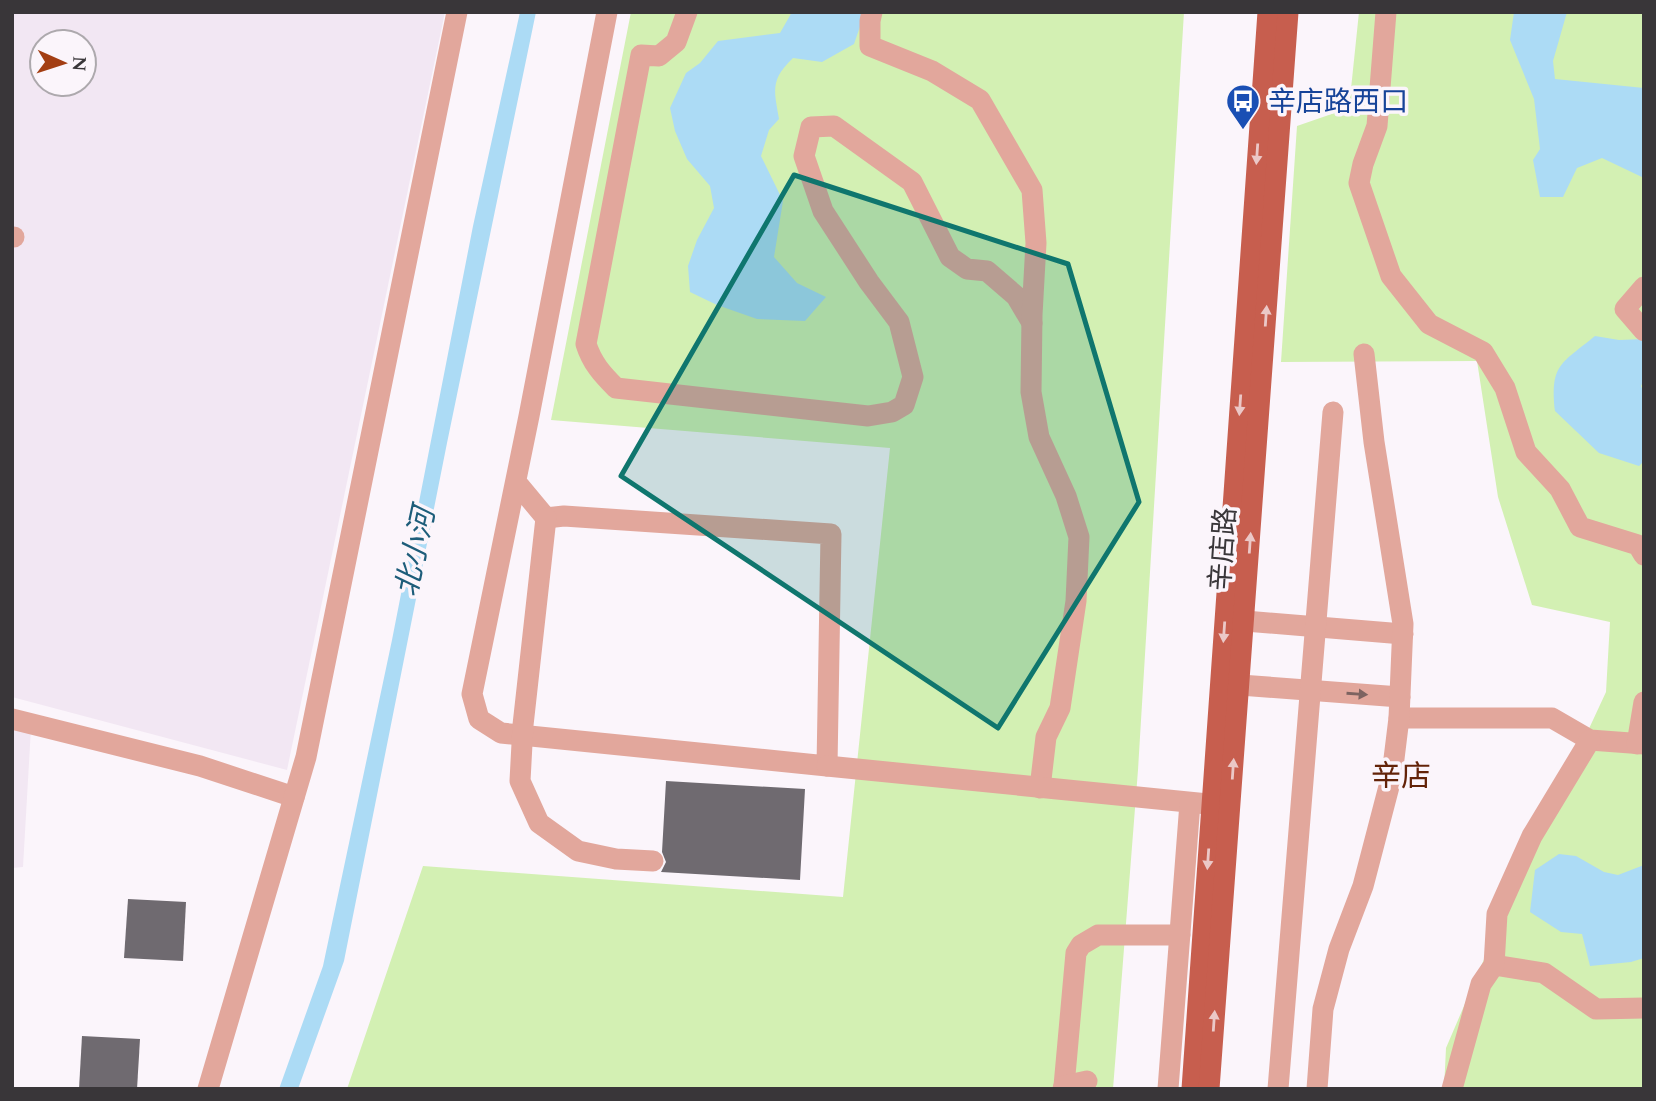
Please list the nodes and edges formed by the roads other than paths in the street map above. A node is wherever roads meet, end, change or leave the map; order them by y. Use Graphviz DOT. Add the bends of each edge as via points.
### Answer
graph roads {
  1 [pos="457,12"];
  2 [pos="607,12"];
  3 [pos="687,12"];
  4 [pos="872,12"];
  5 [pos="1268,12"];
  6 [pos="1288,12"];
  7 [pos="1386,12"];
  8 [pos="1644,287"];
  9 [pos="1032,323"];
  10 [pos="1644,331"];
  11 [pos="1364,354"];
  12 [pos="1333,412"];
  13 [pos="516,482"];
  14 [pos="546,518"];
  15 [pos="1644,555"];
  16 [pos="1245,621"];
  17 [pos="1315,626"];
  18 [pos="1403,634"];
  19 [pos="1240,685"];
  20 [pos="1310,691"];
  21 [pos="1644,702"];
  22 [pos="1400,707"];
  23 [pos="12,719"];
  24 [pos="1590,740"];
  25 [pos="1640,744"];
  26 [pos="827,766"];
  27 [pos="1040,788"];
  28 [pos="294,797"];
  29 [pos="1190,803"];
  30 [pos="1221,806"];
  31 [pos="653,861"];
  32 [pos="1180,935"];
  33 [pos="1494,965"];
  34 [pos="1644,1008"];
  35 [pos="1087,1081"];
  36 [pos="1063,1087"];
  37 [pos="208,1089"];
  38 [pos="1168,1089"];
  39 [pos="1192,1089"];
  40 [pos="1209,1089"];
  41 [pos="1278,1089"];
  42 [pos="1317,1089"];
  43 [pos="1451,1089"];
  1 -- 28 [label="street" via="309,743"];
  2 -- 13 [label="street"];
  3 -- 9 [label="street" via="676,42 659,56 641,55 586,344 600,372 616,388 868,416 904,405 913,377 899,322 823,211 804,156 811,127 834,127 912,182 950,257 967,269 988,271 1016,296"];
  4 -- 9 [label="street" via="870,46 932,71 980,100 1032,190 1036,243"];
  5 -- 30 [label="main road, 辛店路, one-way"];
  16 -- 6 [label="main road, 辛店路, one-way"];
  7 -- 15 [label="street" via="1377,126 1360,183 1391,276 1429,324 1483,352 1505,388 1526,452 1560,489 1580,527 1638,545"];
  8 -- 10 [label="street" via="1625,309"];
  9 -- 27 [label="street" via="1031,392 1039,437 1079,537 1076,601 1060,708 1046,737"];
  11 -- 18 [label="street"];
  12 -- 17 [label="street"];
  13 -- 14 [label="street"];
  13 -- 26 [label="street" via="472,694 480,719 501,733"];
  14 -- 26 [label="street" via="831,534"];
  14 -- 31 [label="street, bridge" via="520,781 539,822 578,851"];
  16 -- 17 [label="street"];
  16 -- 19 [label="main road, 辛店路"];
  17 -- 18 [label="street"];
  17 -- 20 [label="street"];
  18 -- 22 [label="street"];
  19 -- 20 [label="street"];
  30 -- 19 [label="main road, 辛店路, one-way"];
  20 -- 22 [label="street, one-way"];
  20 -- 41 [label="street" via="1289,872"];
  21 -- 25 [label="street"];
  22 -- 24 [label="street" via="1552,718"];
  22 -- 42 [label="street" via="1392,775 1323,1009"];
  23 -- 28 [label="street" via="200,766"];
  24 -- 25 [label="street"];
  24 -- 33 [label="street" via="1532,836 1497,914"];
  26 -- 27 [label="street"];
  27 -- 29 [label="street"];
  28 -- 37 [label="street"];
  29 -- 30 [label="street"];
  29 -- 32 [label="street"];
  30 -- 39 [label="main road, 辛店路, one-way"];
  40 -- 30 [label="main road, 辛店路, one-way"];
  32 -- 36 [label="street" via="1098,936 1081,945 1076,953"];
  32 -- 38 [label="street"];
  33 -- 34 [label="street" via="1544,974 1596,1009"];
  33 -- 43 [label="street" via="1481,984"];
  35 -- 36 [label="street"];
}
